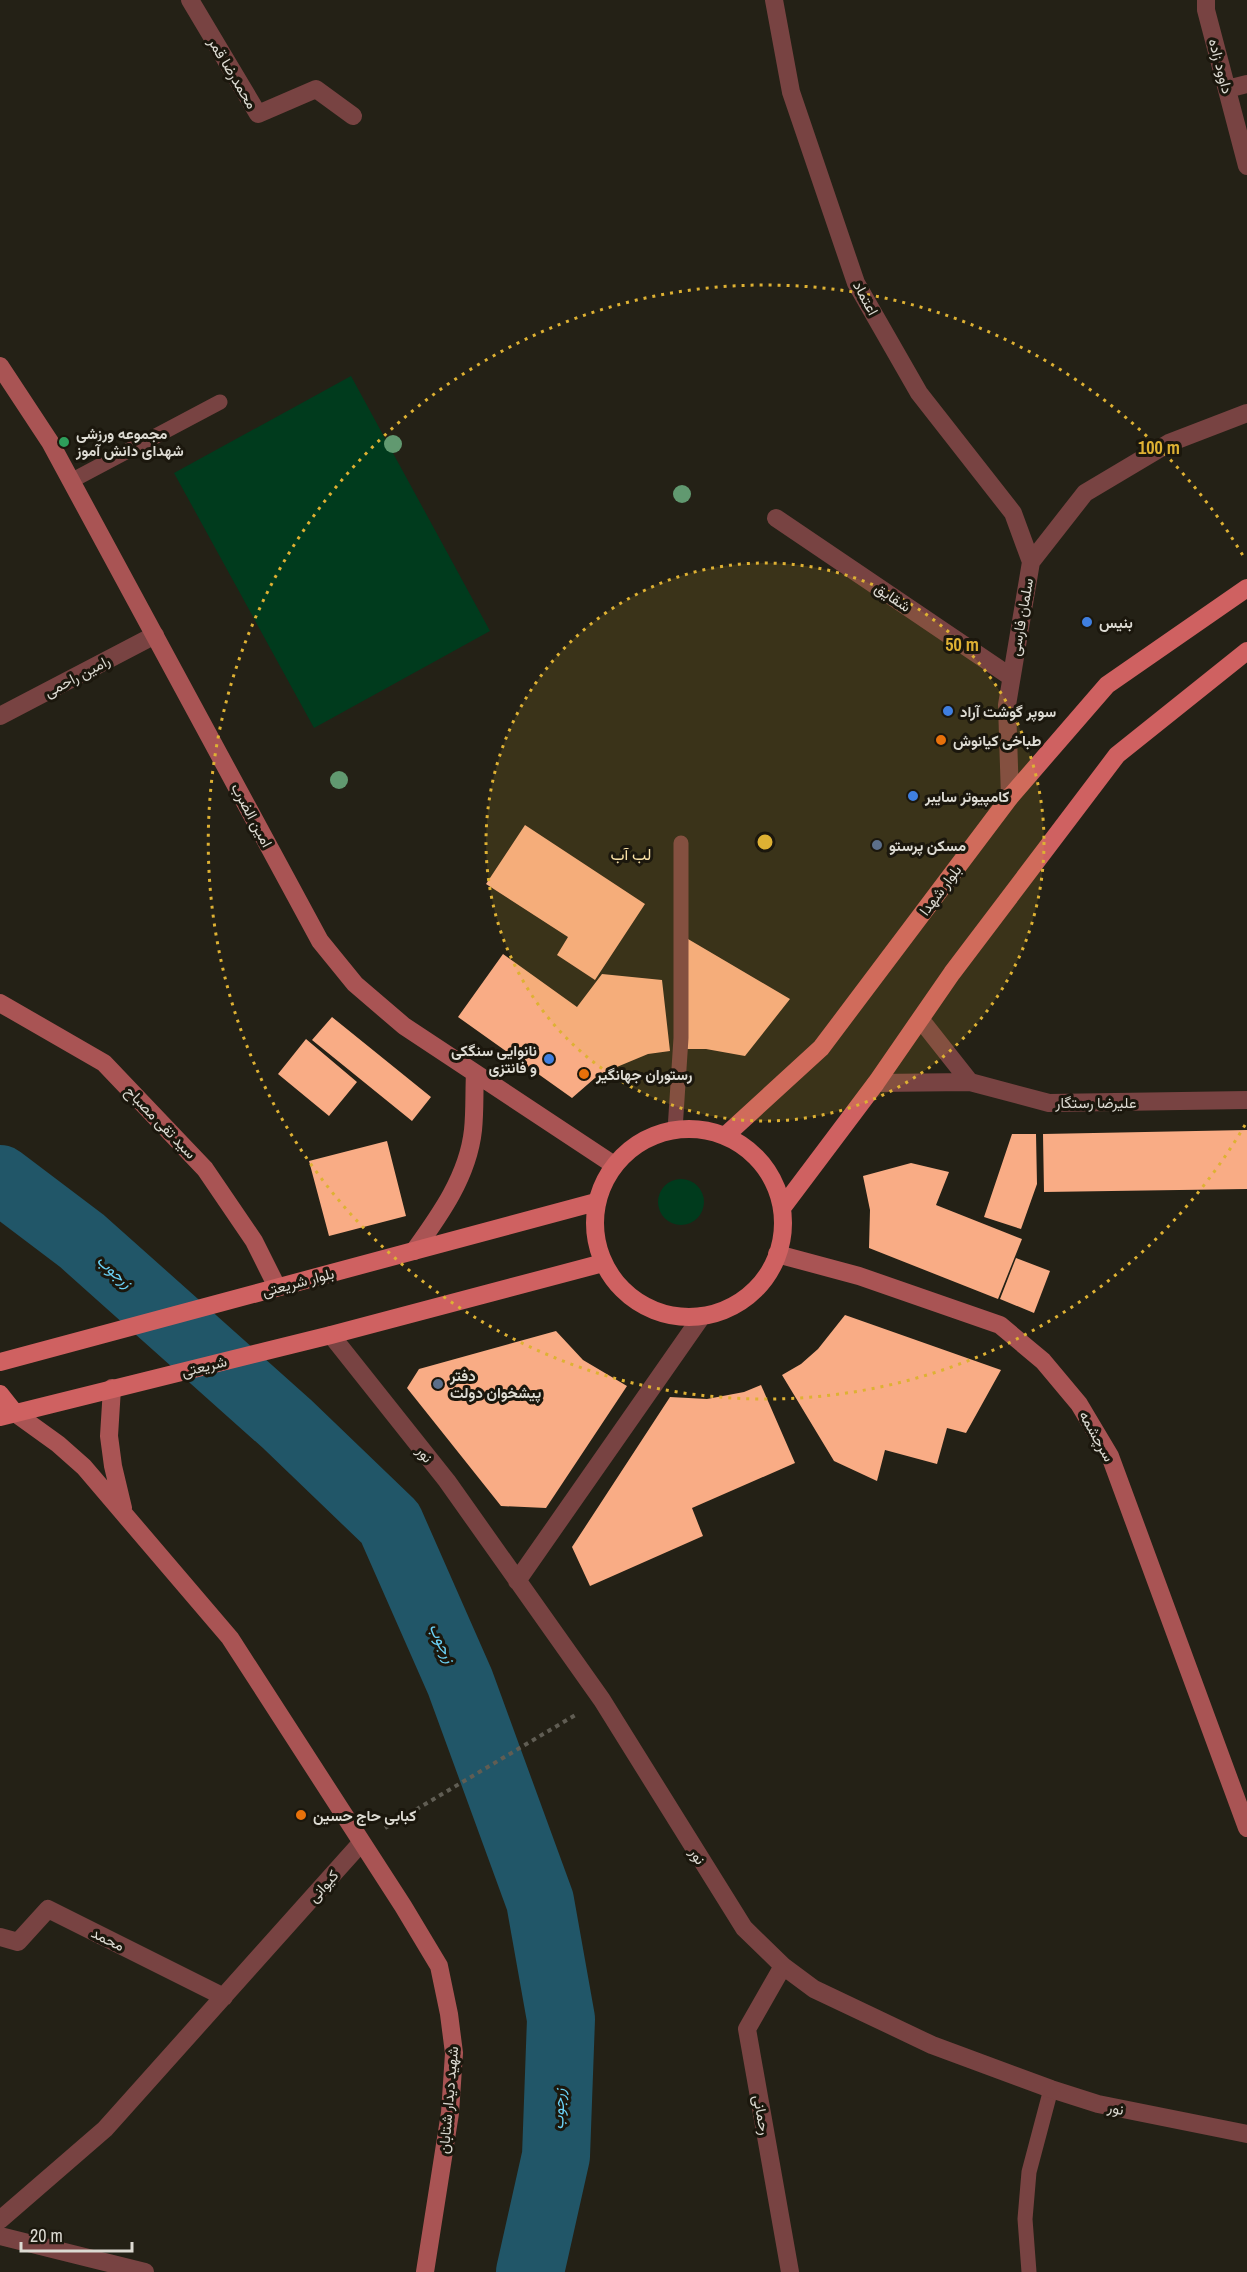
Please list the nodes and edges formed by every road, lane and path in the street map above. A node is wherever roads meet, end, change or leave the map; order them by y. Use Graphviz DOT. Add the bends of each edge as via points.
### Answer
graph roads {
  1 [pos="190,0"];
  2 [pos="774,0"];
  3 [pos="1206,0"];
  4 [pos="1247,84"];
  5 [pos="1227,89"];
  6 [pos="353,116"];
  7 [pos="1247,166"];
  8 [pos="0,366"];
  9 [pos="220,402"];
  10 [pos="1247,413"];
  11 [pos="71,481"];
  12 [pos="776,518"];
  13 [pos="1031,562"];
  14 [pos="1247,588"];
  15 [pos="155,635"];
  16 [pos="1247,651"];
  17 [pos="1011,677"];
  18 [pos="0,716"];
  19 [pos="1011,797"];
  20 [pos="681,843"];
  21 [pos="0,1003"];
  22 [pos="921,1020"];
  23 [pos="475,1074"];
  24 [pos="970,1082"];
  25 [pos="876,1083"];
  26 [pos="1247,1100"];
  27 [pos="675,1130"];
  28 [pos="725,1136"];
  29 [pos="614,1165"];
  30 [pos="596,1202"];
  31 [pos="782,1208"];
  32 [pos="414,1251"];
  33 [pos="777,1254"];
  34 [pos="603,1263"];
  35 [pos="277,1287"];
  36 [pos="702,1316"];
  37 [pos="331,1335"];
  38 [pos="0,1362"];
  39 [pos="112,1388"];
  40 [pos="0,1394"];
  41 [pos="7,1415"];
  42 [pos="124,1513"];
  43 [pos="517,1581"];
  44 [pos="580,1713"];
  45 [pos="1245,1816"];
  46 [pos="381,1831"];
  47 [pos="361,1842"];
  48 [pos="0,1937"];
  49 [pos="783,1966"];
  50 [pos="224,1996"];
  51 [pos="1051,2089"];
  52 [pos="1247,2134"];
  53 [pos="0,2220"];
  54 [pos="0,2236"];
  55 [pos="145,2272"];
  56 [pos="425,2272"];
  57 [pos="790,2272"];
  58 [pos="1029,2272"];
  1 -- 6 [label="street, محمدرضا قمر" via="258,114 316,89"];
  2 -- 13 [label="street, اعتماد" via="791,92 856,283 919,393 1013,513"];
  3 -- 5 [label="street, داوود زاده"];
  4 -- 5 [label="street"];
  5 -- 7 [label="street, داوود زاده"];
  8 -- 11 [label="main road, امین الضرب"];
  9 -- 11 [label="lane"];
  10 -- 13 [label="street, سلمان فارسی" via="1169,443 1085,493"];
  11 -- 15 [label="main road, امین الضرب"];
  12 -- 17 [label="street, شقایق"];
  13 -- 17 [label="street, سلمان فارسی"];
  14 -- 19 [label="main road, بلوار شهدا" via="1107,685"];
  15 -- 18 [label="street, رامین راحمی"];
  15 -- 23 [label="main road, امین الضرب" via="320,941 355,984 404,1026"];
  16 -- 22 [label="main road" via="1117,755 952,973"];
  17 -- 19 [label="street, سلمان فارسی" via="1006,705"];
  19 -- 28 [label="main road, بلوار شهدا" via="821,1047"];
  20 -- 27 [label="lane" via="681,1038"];
  21 -- 35 [label="main road, سید تقی مصباح" via="104,1063 205,1169 254,1241"];
  22 -- 24 [label="street"];
  22 -- 25 [label="main road"];
  23 -- 29 [label="main road, امین الضرب"];
  23 -- 32 [label="main road" via="473,1131 465,1164 444,1210"];
  24 -- 25 [label="street, علیرضا رستگار"];
  24 -- 26 [label="street, علیرضا رستگار" via="1049,1102"];
  25 -- 31 [label="main road"];
  27 -- 28 [label="main road"];
  27 -- 29 [label="main road" via="641,1142"];
  28 -- 31 [label="main road" via="752,1153 772,1178"];
  29 -- 30 [label="main road"];
  30 -- 32 [label="main road, بلوار شریعتی"];
  30 -- 34 [label="main road" via="596,1244"];
  31 -- 33 [label="main road" via="782,1239"];
  32 -- 35 [label="main road, بلوار شریعتی"];
  33 -- 36 [label="main road" via="754,1291 730,1307"];
  33 -- 45 [label="main road, سرچشمه" via="859,1276 1000,1325 1043,1360 1079,1404 1110,1456"];
  34 -- 36 [label="main road" via="620,1288 644,1306 672,1315"];
  34 -- 37 [label="main road"];
  35 -- 38 [label="main road, بلوار شریعتی"];
  36 -- 43 [label="street"];
  37 -- 39 [label="main road, شریعتی"];
  37 -- 43 [label="street, نور" via="447,1481"];
  39 -- 41 [label="main road"];
  39 -- 42 [label="main road" via="109,1436"];
  40 -- 41 [label="main road"];
  41 -- 42 [label="main road" via="58,1444"];
  42 -- 47 [label="main road" via="230,1638"];
  43 -- 49 [label="street, نور" via="602,1700 744,1928"];
  44 -- 46 [label="path"];
  47 -- 50 [label="street, کیوانی"];
  47 -- 56 [label="main road, شهید دیدار شتابان" via="438,1966 449,2014 454,2054 450,2113"];
  48 -- 50 [label="street, محمد" via="18,1942 48,1909"];
  49 -- 51 [label="street, نور" via="814,1989 932,2045"];
  49 -- 57 [label="street, رحمانی" via="747,2029"];
  50 -- 53 [label="street, کیوانی" via="105,2129"];
  51 -- 52 [label="street, نور" via="1098,2104"];
  51 -- 58 [label="lane" via="1029,2172 1025,2219"];
  54 -- 55 [label="street"];
}
